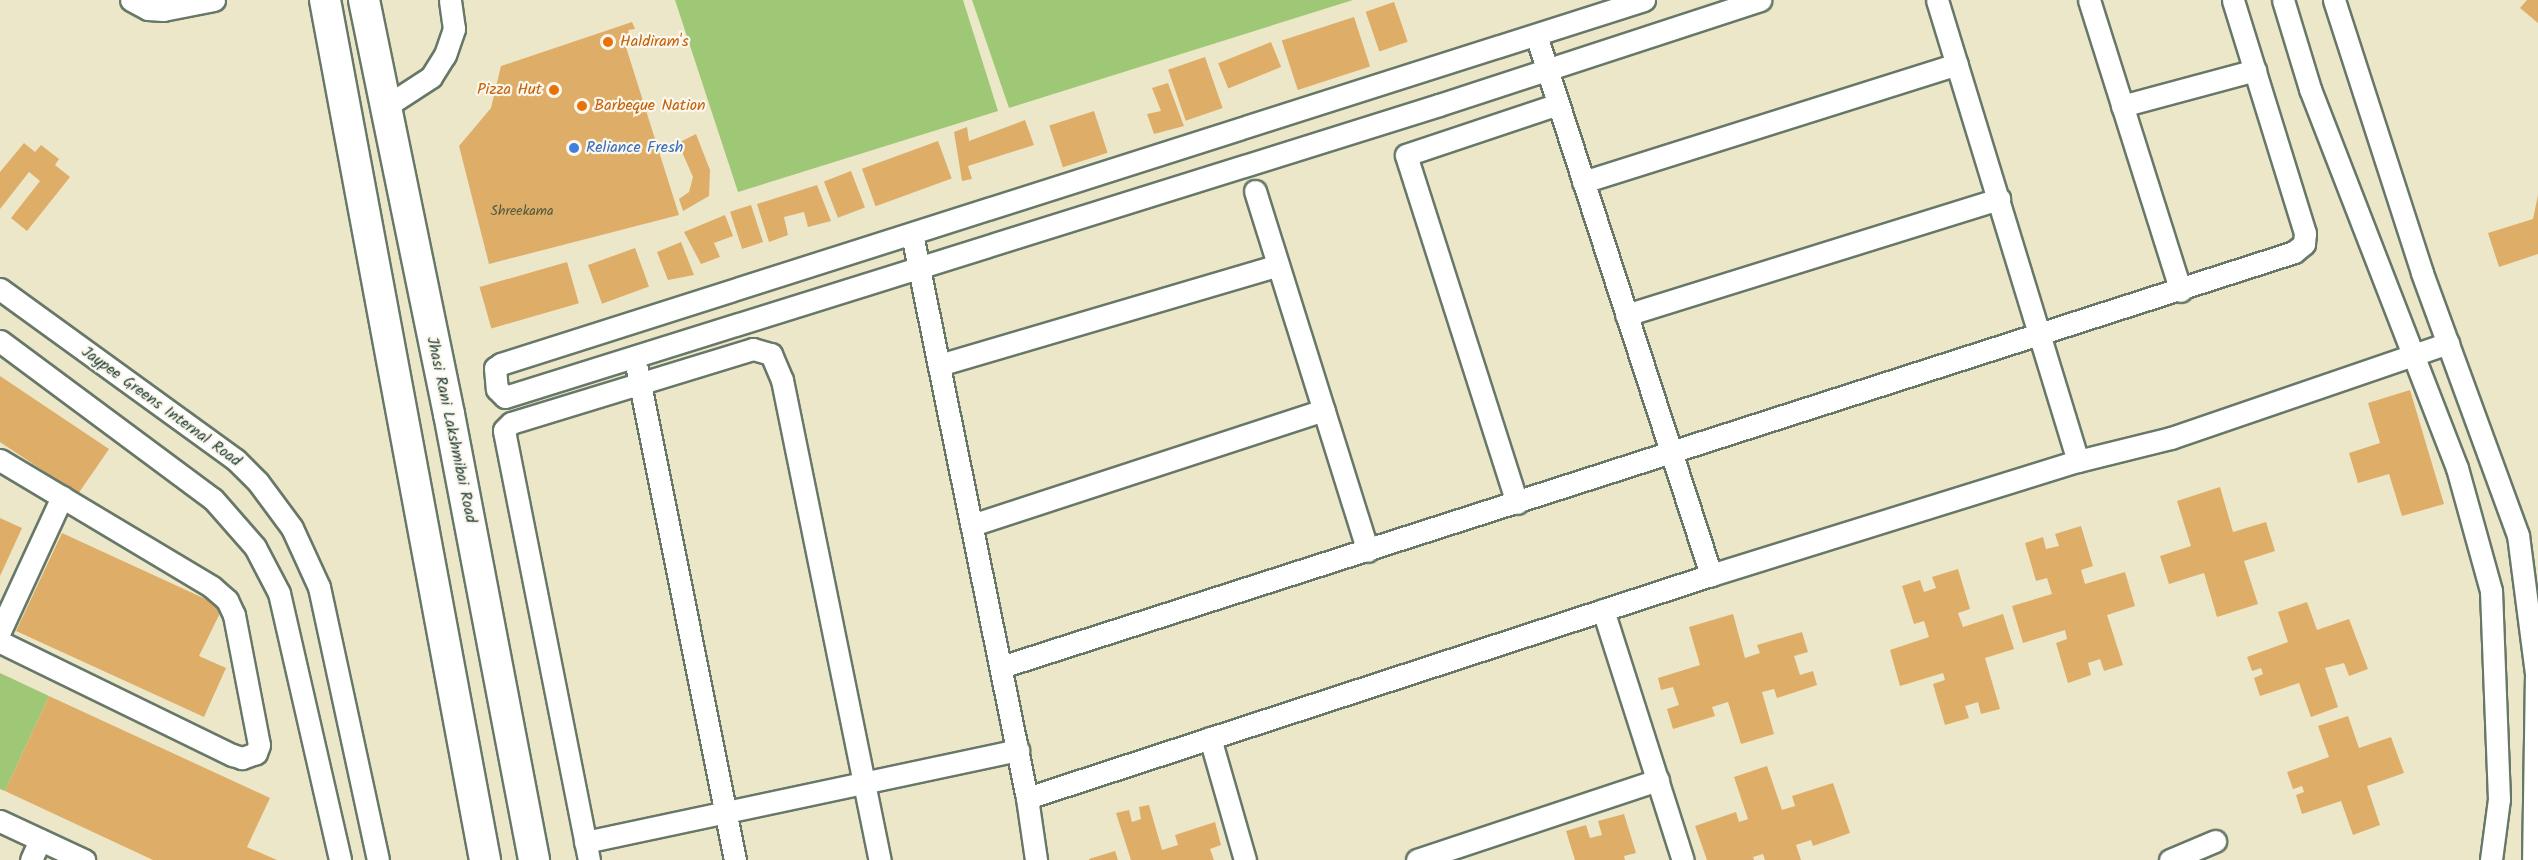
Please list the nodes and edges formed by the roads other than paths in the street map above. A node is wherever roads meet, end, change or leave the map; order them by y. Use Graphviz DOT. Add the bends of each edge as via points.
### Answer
graph roads {
  1 [pos="131,0"];
  2 [pos="214,0"];
  3 [pos="325,0"];
  4 [pos="363,0"];
  5 [pos="450,0"];
  6 [pos="1644,0"];
  7 [pos="1760,0"];
  8 [pos="1937,0"];
  9 [pos="2089,0"];
  10 [pos="2233,0"];
  11 [pos="2283,0"];
  12 [pos="2334,0"];
  13 [pos="1536,35"];
  14 [pos="1957,64"];
  15 [pos="1548,69"];
  16 [pos="2254,70"];
  17 [pos="1558,104"];
  18 [pos="2122,106"];
  19 [pos="385,107"];
  20 [pos="1583,182"];
  21 [pos="1255,191"];
  22 [pos="1999,199"];
  23 [pos="912,234"];
  24 [pos="921,265"];
  25 [pos="1278,265"];
  26 [pos="0,289"];
  27 [pos="2181,291"];
  28 [pos="1626,315"];
  29 [pos="2042,336"];
  30 [pos="0,341"];
  31 [pos="2448,343"];
  32 [pos="634,356"];
  33 [pos="2414,357"];
  34 [pos="939,365"];
  35 [pos="640,381"];
  36 [pos="1324,410"];
  37 [pos="1672,454"];
  38 [pos="0,460"];
  39 [pos="2079,461"];
  40 [pos="62,497"];
  41 [pos="1517,503"];
  42 [pos="972,525"];
  43 [pos="1368,551"];
  44 [pos="1711,575"];
  45 [pos="1603,610"];
  46 [pos="0,631"];
  47 [pos="0,642"];
  48 [pos="1001,668"];
  49 [pos="1210,738"];
  50 [pos="1018,750"];
  51 [pos="1658,780"];
  52 [pos="864,785"];
  53 [pos="1027,798"];
  54 [pos="727,812"];
  55 [pos="0,821"];
  56 [pos="40,840"];
  57 [pos="2215,841"];
  58 [pos="587,851"];
  59 [pos="31,860"];
  60 [pos="84,860"];
  61 [pos="340,860"];
  62 [pos="378,860"];
  63 [pos="485,860"];
  64 [pos="534,860"];
  65 [pos="735,860"];
  66 [pos="880,860"];
  67 [pos="1036,860"];
  68 [pos="1245,860"];
  69 [pos="1417,860"];
  70 [pos="1683,860"];
  71 [pos="2170,860"];
  72 [pos="2491,860"];
  73 [pos="2533,860"];
  1 -- 2 [label="street" via="148,9 163,10"];
  3 -- 63 [label="main road"];
  4 -- 19 [label="main road, Jhasi Rani Lakshmibai Road"];
  5 -- 19 [label="street" via="454,30 445,55 431,77"];
  6 -- 13 [label="street"];
  7 -- 15 [label="street"];
  8 -- 14 [label="street"];
  9 -- 18 [label="street"];
  10 -- 16 [label="street"];
  11 -- 33 [label="street" via="2310,89"];
  12 -- 31 [label="street"];
  13 -- 15 [label="street"];
  13 -- 23 [label="street"];
  14 -- 20 [label="street"];
  14 -- 22 [label="street"];
  15 -- 17 [label="street"];
  15 -- 24 [label="street"];
  16 -- 18 [label="street"];
  16 -- 27 [label="street" via="2305,233 2304,244 2294,252"];
  17 -- 20 [label="street"];
  17 -- 41 [label="street" via="1407,155"];
  18 -- 27 [label="street"];
  19 -- 64 [label="main road, Jhasi Rani Lakshmibai Road" via="454,438"];
  20 -- 28 [label="street"];
  21 -- 25 [label="street"];
  22 -- 28 [label="street"];
  22 -- 29 [label="street"];
  23 -- 24 [label="street"];
  23 -- 32 [label="street" via="501,364 495,368 497,389 505,397"];
  24 -- 32 [label="street"];
  24 -- 34 [label="street"];
  25 -- 34 [label="street"];
  25 -- 36 [label="street"];
  26 -- 62 [label="street, Jaypee Greens Internal Road" via="236,460 292,528 319,587"];
  27 -- 29 [label="street"];
  28 -- 37 [label="street"];
  29 -- 37 [label="street"];
  29 -- 39 [label="street"];
  30 -- 61 [label="street" via="213,499 255,547 279,593"];
  31 -- 33 [label="street"];
  31 -- 73 [label="street" via="2518,535 2536,674"];
  32 -- 35 [label="street"];
  33 -- 39 [label="street" via="2171,438"];
  33 -- 72 [label="street" via="2457,468 2491,591 2499,799"];
  34 -- 42 [label="street"];
  35 -- 52 [label="street" via="753,349 771,354 777,364"];
  35 -- 54 [label="street"];
  35 -- 58 [label="street" via="511,423 502,438"];
  36 -- 42 [label="street"];
  36 -- 43 [label="street"];
  37 -- 41 [label="street"];
  37 -- 44 [label="street"];
  38 -- 40 [label="street"];
  39 -- 44 [label="street"];
  40 -- 46 [label="street"];
  40 -- 47 [label="street" via="212,587 227,600 234,615 259,745 256,753 242,758 232,755"];
  41 -- 43 [label="street"];
  42 -- 48 [label="street"];
  43 -- 48 [label="street"];
  44 -- 45 [label="street"];
  45 -- 49 [label="street"];
  45 -- 51 [label="street"];
  48 -- 50 [label="street"];
  49 -- 53 [label="street"];
  49 -- 68 [label="street"];
  50 -- 52 [label="street"];
  50 -- 53 [label="street"];
  51 -- 69 [label="street"];
  51 -- 70 [label="street"];
  52 -- 54 [label="street"];
  52 -- 66 [label="street"];
  53 -- 67 [label="street"];
  54 -- 58 [label="street"];
  54 -- 65 [label="street"];
  55 -- 56 [label="street"];
  56 -- 59 [label="street"];
  56 -- 60 [label="street"];
  57 -- 71 [label="street"];
}
